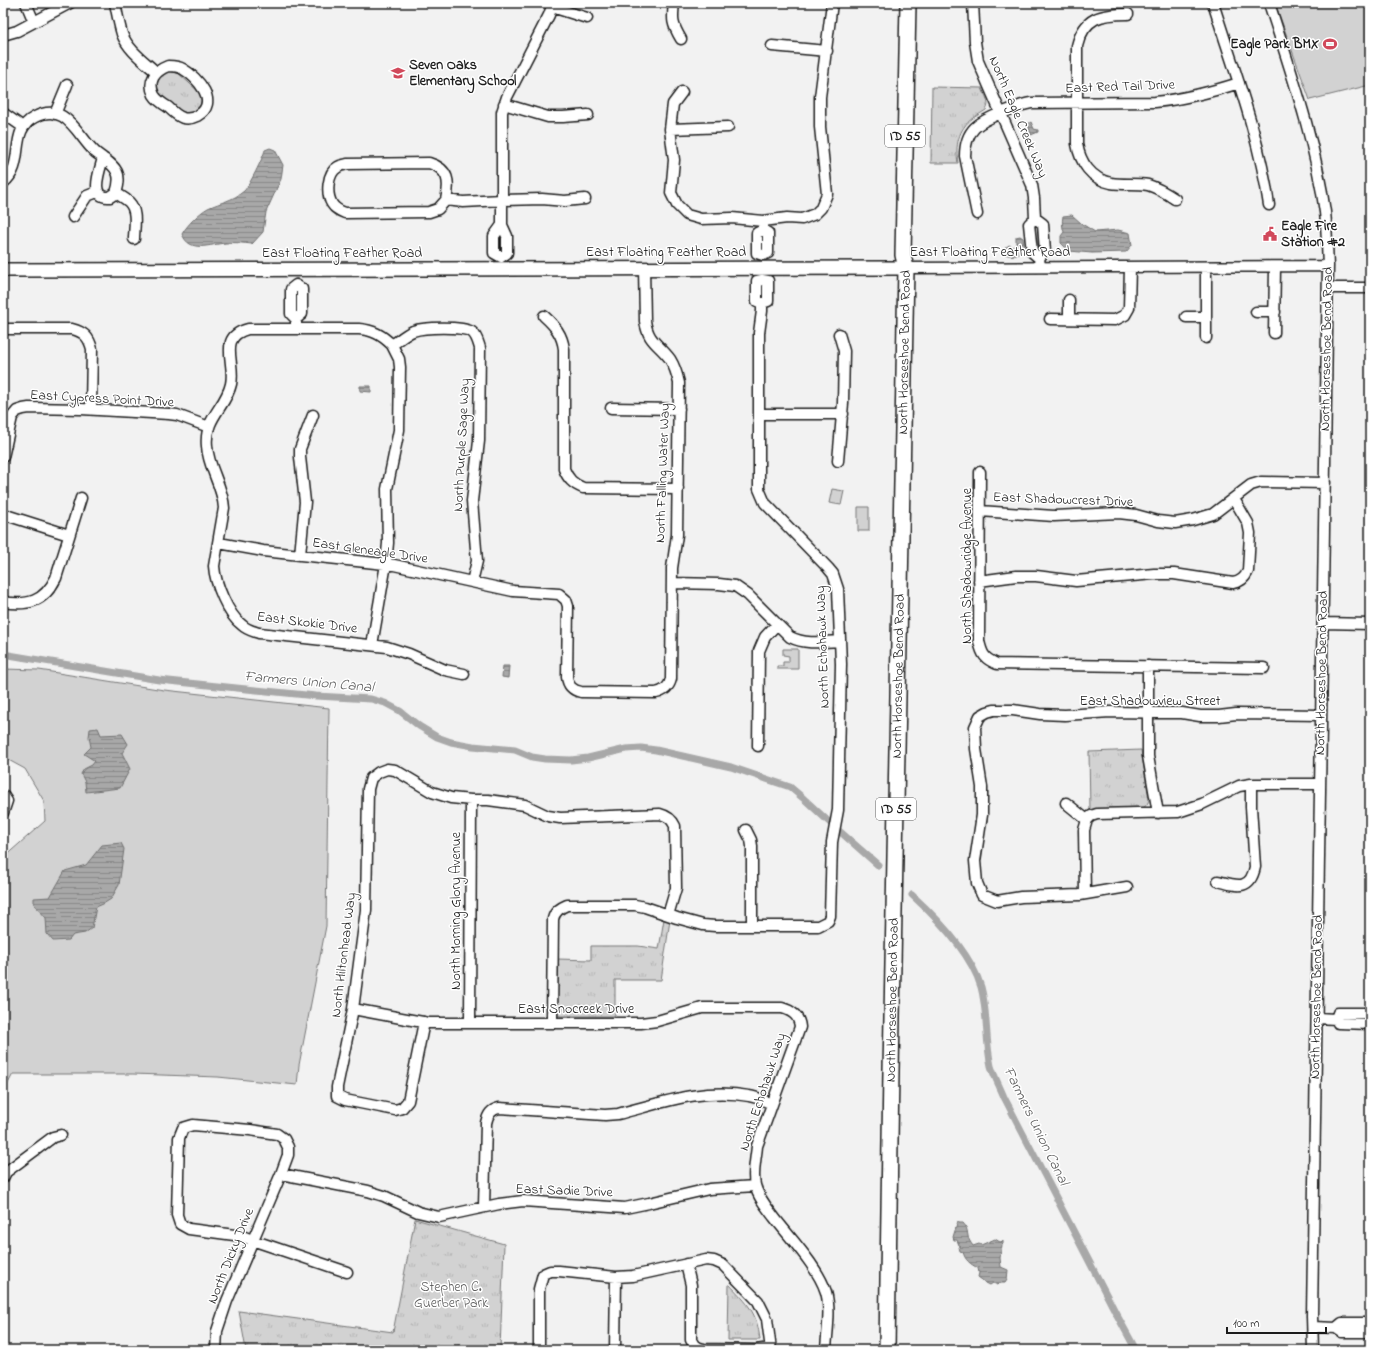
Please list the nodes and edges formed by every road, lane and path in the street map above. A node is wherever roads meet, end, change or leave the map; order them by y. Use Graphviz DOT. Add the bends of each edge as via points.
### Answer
graph roads {
  1 [pos="26,3"];
  2 [pos="70,3"];
  3 [pos="115,3"];
  4 [pos="674,3"];
  5 [pos="832,3"];
  6 [pos="908,3"];
  7 [pos="972,3"];
  8 [pos="1213,3"];
  9 [pos="1269,3"];
  10 [pos="552,5"];
  11 [pos="1128,14"];
  12 [pos="587,18"];
  13 [pos="34,22"];
  14 [pos="3,35"];
  15 [pos="681,38"];
  16 [pos="772,46"];
  17 [pos="827,52"];
  18 [pos="156,72"];
  19 [pos="1239,83"];
  20 [pos="66,85"];
  21 [pos="682,92"];
  22 [pos="1077,103"];
  23 [pos="504,104"];
  24 [pos="3,113"];
  25 [pos="1001,113"];
  26 [pos="55,114"];
  27 [pos="588,115"];
  28 [pos="23,127"];
  29 [pos="728,127"];
  30 [pos="670,129"];
  31 [pos="102,158"];
  32 [pos="3,183"];
  33 [pos="97,192"];
  34 [pos="116,193"];
  35 [pos="585,199"];
  36 [pos="1175,199"];
  37 [pos="446,200"];
  38 [pos="502,200"];
  39 [pos="1269,205"];
  40 [pos="977,214"];
  41 [pos="73,218"];
  42 [pos="763,226"];
  43 [pos="134,239"];
  44 [pos="501,263"];
  45 [pos="1040,263"];
  46 [pos="1328,266"];
  47 [pos="1130,267"];
  48 [pos="1206,267"];
  49 [pos="1275,267"];
  50 [pos="644,268"];
  51 [pos="906,268"];
  52 [pos="296,269"];
  53 [pos="3,270"];
  54 [pos="763,274"];
  55 [pos="1328,288"];
  56 [pos="1370,288"];
  57 [pos="1069,300"];
  58 [pos="1256,312"];
  59 [pos="1274,312"];
  60 [pos="544,316"];
  61 [pos="1186,317"];
  62 [pos="1206,317"];
  63 [pos="1050,319"];
  64 [pos="1069,319"];
  65 [pos="3,329"];
  66 [pos="296,329"];
  67 [pos="1274,333"];
  68 [pos="839,334"];
  69 [pos="1206,338"];
  70 [pos="392,345"];
  71 [pos="611,408"];
  72 [pos="91,409"];
  73 [pos="679,409"];
  74 [pos="759,414"];
  75 [pos="842,414"];
  76 [pos="313,415"];
  77 [pos="209,427"];
  78 [pos="3,457"];
  79 [pos="838,461"];
  80 [pos="980,472"];
  81 [pos="1324,483"];
  82 [pos="678,490"];
  83 [pos="81,498"];
  84 [pos="1234,499"];
  85 [pos="980,511"];
  86 [pos="3,513"];
  87 [pos="69,535"];
  88 [pos="219,543"];
  89 [pos="300,555"];
  90 [pos="386,564"];
  91 [pos="979,581"];
  92 [pos="472,582"];
  93 [pos="672,583"];
  94 [pos="3,602"];
  95 [pos="1323,623"];
  96 [pos="777,624"];
  97 [pos="1370,624"];
  98 [pos="840,641"];
  99 [pos="372,645"];
  100 [pos="1148,666"];
  101 [pos="1264,668"];
  102 [pos="464,674"];
  103 [pos="571,688"];
  104 [pos="1148,712"];
  105 [pos="1321,715"];
  106 [pos="758,746"];
  107 [pos="1251,784"];
  108 [pos="1320,784"];
  109 [pos="3,795"];
  110 [pos="471,800"];
  111 [pos="1066,804"];
  112 [pos="3,813"];
  113 [pos="1158,813"];
  114 [pos="1088,820"];
  115 [pos="746,830"];
  116 [pos="1218,881"];
  117 [pos="1127,886"];
  118 [pos="1085,894"];
  119 [pos="668,915"];
  120 [pos="752,926"];
  121 [pos="353,1009"];
  122 [pos="1370,1013"];
  123 [pos="796,1015"];
  124 [pos="1317,1018"];
  125 [pos="1336,1019"];
  126 [pos="424,1022"];
  127 [pos="552,1022"];
  128 [pos="470,1023"];
  129 [pos="1370,1024"];
  130 [pos="772,1104"];
  131 [pos="61,1135"];
  132 [pos="281,1174"];
  133 [pos="3,1178"];
  134 [pos="755,1186"];
  135 [pos="484,1207"];
  136 [pos="252,1240"];
  137 [pos="686,1264"];
  138 [pos="347,1272"];
  139 [pos="616,1277"];
  140 [pos="1370,1323"];
  141 [pos="1313,1327"];
  142 [pos="1336,1328"];
  143 [pos="1370,1332"];
  144 [pos="770,1349"];
  145 [pos="216,1350"];
  146 [pos="539,1350"];
  147 [pos="615,1350"];
  148 [pos="826,1350"];
  149 [pos="887,1350"];
  150 [pos="1314,1350"];
  1 -- 13 [label="street"];
  2 -- 13 [label="street"];
  3 -- 18 [label="street" via="126,42"];
  4 -- 15 [label="street" via="673,26"];
  5 -- 17 [label="street"];
  6 -- 51 [label="highway, North Horseshoe Bend Road / ID 55" via="903,255"];
  7 -- 25 [label="street, North Eagle Creek Way" via="978,61"];
  8 -- 19 [label="street"];
  9 -- 46 [label="street, North Horseshoe Bend Road" via="1312,145 1325,211"];
  10 -- 12 [label="street"];
  10 -- 23 [label="street"];
  11 -- 22 [label="street" via="1112,14 1092,20 1079,36"];
  13 -- 14 [label="street"];
  16 -- 17 [label="street"];
  17 -- 42 [label="street" via="820,97 827,194 825,201 815,214 802,219 787,218"];
  18 -- 18 [label="street" via="152,88 158,99 184,118 192,118 202,112 208,101 202,85 176,66 168,66"];
  19 -- 22 [label="street, East Red Tail Drive" via="1206,94 1173,100"];
  19 -- 39 [label="street" via="1260,152"];
  20 -- 26 [label="street"];
  21 -- 30 [label="street" via="673,104"];
  22 -- 25 [label="street, East Red Tail Drive" via="1031,103"];
  22 -- 36 [label="street" via="1077,144 1082,161 1088,170 1102,180 1149,186 1164,191"];
  23 -- 27 [label="street" via="548,117"];
  23 -- 38 [label="street"];
  24 -- 28 [label="street"];
  25 -- 40 [label="street, East Red Tail Drive" via="978,125 967,138 965,156"];
  25 -- 45 [label="street, North Eagle Creek Way" via="1032,185 1036,218 1043,224 1046,251"];
  26 -- 28 [label="street" via="34,117"];
  26 -- 31 [label="street" via="70,122"];
  28 -- 32 [label="street" via="19,135 16,165"];
  29 -- 30 [label="street"];
  30 -- 42 [label="street" via="674,160 671,194 677,205 687,215 700,220 732,218"];
  31 -- 33 [label="street" via="96,185"];
  31 -- 34 [label="street" via="118,173"];
  33 -- 34 [label="street" via="106,197"];
  33 -- 41 [label="street" via="87,196"];
  34 -- 43 [label="street" via="132,207"];
  35 -- 38 [label="street"];
  37 -- 37 [label="street" via="438,209 429,212 345,213 332,204 329,181 338,167 347,164 429,164 444,171 447,178"];
  37 -- 38 [label="street"];
  38 -- 44 [label="street" via="502,225 507,236 507,253"];
  42 -- 54 [label="street" via="757,233 757,254 763,255"];
  44 -- 50 [label="main road, East Floating Feather Road"];
  44 -- 52 [label="main road, East Floating Feather Road"];
  45 -- 47 [label="street, East Floating Feather Road"];
  45 -- 51 [label="street, East Floating Feather Road"];
  46 -- 49 [label="street, East Floating Feather Road"];
  46 -- 55 [label="street, North Horseshoe Bend Road"];
  47 -- 48 [label="street, East Floating Feather Road"];
  47 -- 64 [label="street" via="1129,308 1125,315 1115,320"];
  48 -- 49 [label="street, East Floating Feather Road"];
  48 -- 62 [label="street"];
  49 -- 59 [label="street"];
  50 -- 54 [label="main road, East Floating Feather Road"];
  50 -- 73 [label="street, North Falling Water Way" via="644,321 652,341 670,359 677,372"];
  51 -- 54 [label="main road, East Floating Feather Road"];
  51 -- 149 [label="highway, North Horseshoe Bend Road / ID 55"];
  52 -- 53 [label="main road, East Floating Feather Road"];
  52 -- 66 [label="street" via="296,285 302,289 302,314 296,319"];
  54 -- 74 [label="street, North Echohawk Way" via="757,281 757,301 762,303 759,333"];
  55 -- 56 [label="street"];
  55 -- 81 [label="street, North Horseshoe Bend Road"];
  57 -- 64 [label="street"];
  58 -- 59 [label="street"];
  59 -- 67 [label="street"];
  60 -- 82 [label="street" via="556,326 564,349 566,476 583,488"];
  61 -- 62 [label="street"];
  62 -- 69 [label="street"];
  63 -- 64 [label="street"];
  65 -- 72 [label="street" via="72,329 86,335 92,349"];
  66 -- 70 [label="street" via="367,330 381,335"];
  66 -- 77 [label="street" via="248,329 234,335 230,349 231,383"];
  68 -- 75 [label="street" via="844,351"];
  70 -- 90 [label="street" via="400,367 399,422 387,489"];
  70 -- 92 [label="street, North Purple Sage Way" via="418,330 468,330 474,333 478,340 479,434 472,494 477,561"];
  71 -- 73 [label="street"];
  72 -- 77 [label="street, East Cypress Point Drive" via="177,415"];
  72 -- 78 [label="street, East Cypress Point Drive" via="29,408 17,411 12,417"];
  73 -- 82 [label="street, North Falling Water Way"];
  74 -- 75 [label="street"];
  74 -- 98 [label="street, North Echohawk Way" via="758,482 761,496 833,574 838,588"];
  75 -- 79 [label="street"];
  76 -- 89 [label="street" via="300,449 305,502"];
  77 -- 88 [label="street" via="206,445 224,500"];
  80 -- 85 [label="street, North Shadowridge Avenue"];
  81 -- 84 [label="street, East Shadowcrest Drive" via="1261,482 1251,485"];
  81 -- 95 [label="street, North Horseshoe Bend Road"];
  82 -- 93 [label="street, North Falling Water Way"];
  83 -- 87 [label="street"];
  84 -- 85 [label="street, East Shadowcrest Drive" via="1213,514 1175,523 1119,513 1054,516"];
  84 -- 91 [label="street" via="1248,523 1250,533 1248,571 1242,580 1233,583 1174,574 1076,581 1016,576"];
  85 -- 91 [label="street, North Shadowridge Avenue"];
  86 -- 87 [label="street"];
  87 -- 94 [label="street" via="52,588 34,602 17,605"];
  88 -- 89 [label="street, East Gleneagle Drive"];
  88 -- 99 [label="street, East Skokie Drive" via="214,574 232,614 241,625 259,633"];
  89 -- 90 [label="street, East Gleneagle Drive"];
  90 -- 92 [label="street, East Gleneagle Drive"];
  90 -- 99 [label="street"];
  91 -- 100 [label="street, North Shadowridge Avenue" via="979,641 985,658 998,664"];
  92 -- 103 [label="street, East Gleneagle Drive" via="513,591 554,593 564,597 568,606 567,677"];
  93 -- 96 [label="street" via="735,586 748,595"];
  93 -- 103 [label="street, North Falling Water Way" via="670,684 662,692 656,693 581,692"];
  95 -- 97 [label="street"];
  95 -- 105 [label="street, North Horseshoe Bend Road"];
  96 -- 98 [label="street" via="790,637 797,640"];
  96 -- 106 [label="street" via="765,637 759,651"];
  98 -- 120 [label="street, North Echohawk Way" via="838,810 832,842 831,912 828,921 818,926"];
  99 -- 102 [label="street, East Skokie Drive" via="401,651 445,670"];
  100 -- 101 [label="street"];
  100 -- 104 [label="street"];
  104 -- 105 [label="street, East Shadowview Street" via="1200,716"];
  104 -- 113 [label="street" via="1148,756"];
  104 -- 118 [label="street, East Shadowview Street" via="1065,715 994,710 977,720 976,749 982,787 982,815 975,861 977,883 982,895 997,901 1021,897"];
  105 -- 108 [label="street, North Horseshoe Bend Road"];
  107 -- 108 [label="street"];
  107 -- 113 [label="street" via="1239,786 1202,804 1178,812"];
  107 -- 116 [label="street" via="1255,867 1253,875 1242,885"];
  108 -- 124 [label="street, North Horseshoe Bend Road"];
  109 -- 112 [label="street" via="7,801"];
  110 -- 119 [label="street" via="525,805 548,816 560,818 660,814 666,816 675,826 676,888"];
  110 -- 121 [label="street, North Hiltonhead Way" via="451,798 432,792 395,770 387,769 371,778 368,789 366,910"];
  110 -- 128 [label="street, North Morning Glory Avenue"];
  111 -- 114 [label="street"];
  113 -- 114 [label="street" via="1097,814"];
  114 -- 118 [label="street" via="1084,830"];
  115 -- 120 [label="street" via="752,846"];
  117 -- 118 [label="street"];
  119 -- 120 [label="street" via="703,925"];
  119 -- 127 [label="street" via="634,905 567,905 557,910 553,918"];
  121 -- 126 [label="street, East Snocreek Drive"];
  121 -- 126 [label="street, North Hiltonhead Way" via="337,1096 345,1100 395,1110 402,1108 408,1101"];
  122 -- 125 [label="street" via="1338,1013"];
  123 -- 127 [label="street, East Snocreek Drive" via="782,1008 702,1008 641,1023"];
  123 -- 130 [label="street, North Echohawk Way" via="800,1027"];
  124 -- 125 [label="street"];
  124 -- 141 [label="street, North Horseshoe Bend Road"];
  125 -- 129 [label="street" via="1338,1024"];
  126 -- 128 [label="street, East Snocreek Drive"];
  127 -- 128 [label="street, East Snocreek Drive"];
  130 -- 134 [label="street, North Echohawk Way" via="757,1146 754,1165"];
  130 -- 135 [label="street" via="736,1094 698,1094 605,1115 499,1108 490,1112 486,1123"];
  131 -- 133 [label="street" via="53,1137 6,1172"];
  132 -- 135 [label="street, East Sadie Drive" via="368,1191 418,1212 439,1217"];
  132 -- 136 [label="street, North Dicky Drive"];
  132 -- 136 [label="street, North Dicky Drive" via="288,1155 288,1147 284,1139 277,1134 193,1125 183,1128 179,1138 177,1215 180,1224 189,1229 242,1236"];
  134 -- 135 [label="street, East Sadie Drive" via="709,1189 625,1208 523,1201"];
  134 -- 148 [label="street, North Echohawk Way" via="769,1210 812,1266 826,1292"];
  136 -- 138 [label="street"];
  136 -- 145 [label="street, North Dicky Drive" via="226,1301 217,1331"];
  137 -- 139 [label="street" via="634,1276"];
  137 -- 144 [label="street" via="706,1260 723,1265 758,1301 767,1319"];
  137 -- 144 [label="street" via="691,1285 690,1334 694,1344 704,1349"];
  139 -- 146 [label="street" via="559,1270 543,1274 539,1289"];
  139 -- 147 [label="street"];
  140 -- 142 [label="street" via="1342,1323"];
  141 -- 142 [label="street"];
  141 -- 150 [label="street, North Horseshoe Bend Road"];
  142 -- 143 [label="street" via="1342,1332"];
}
